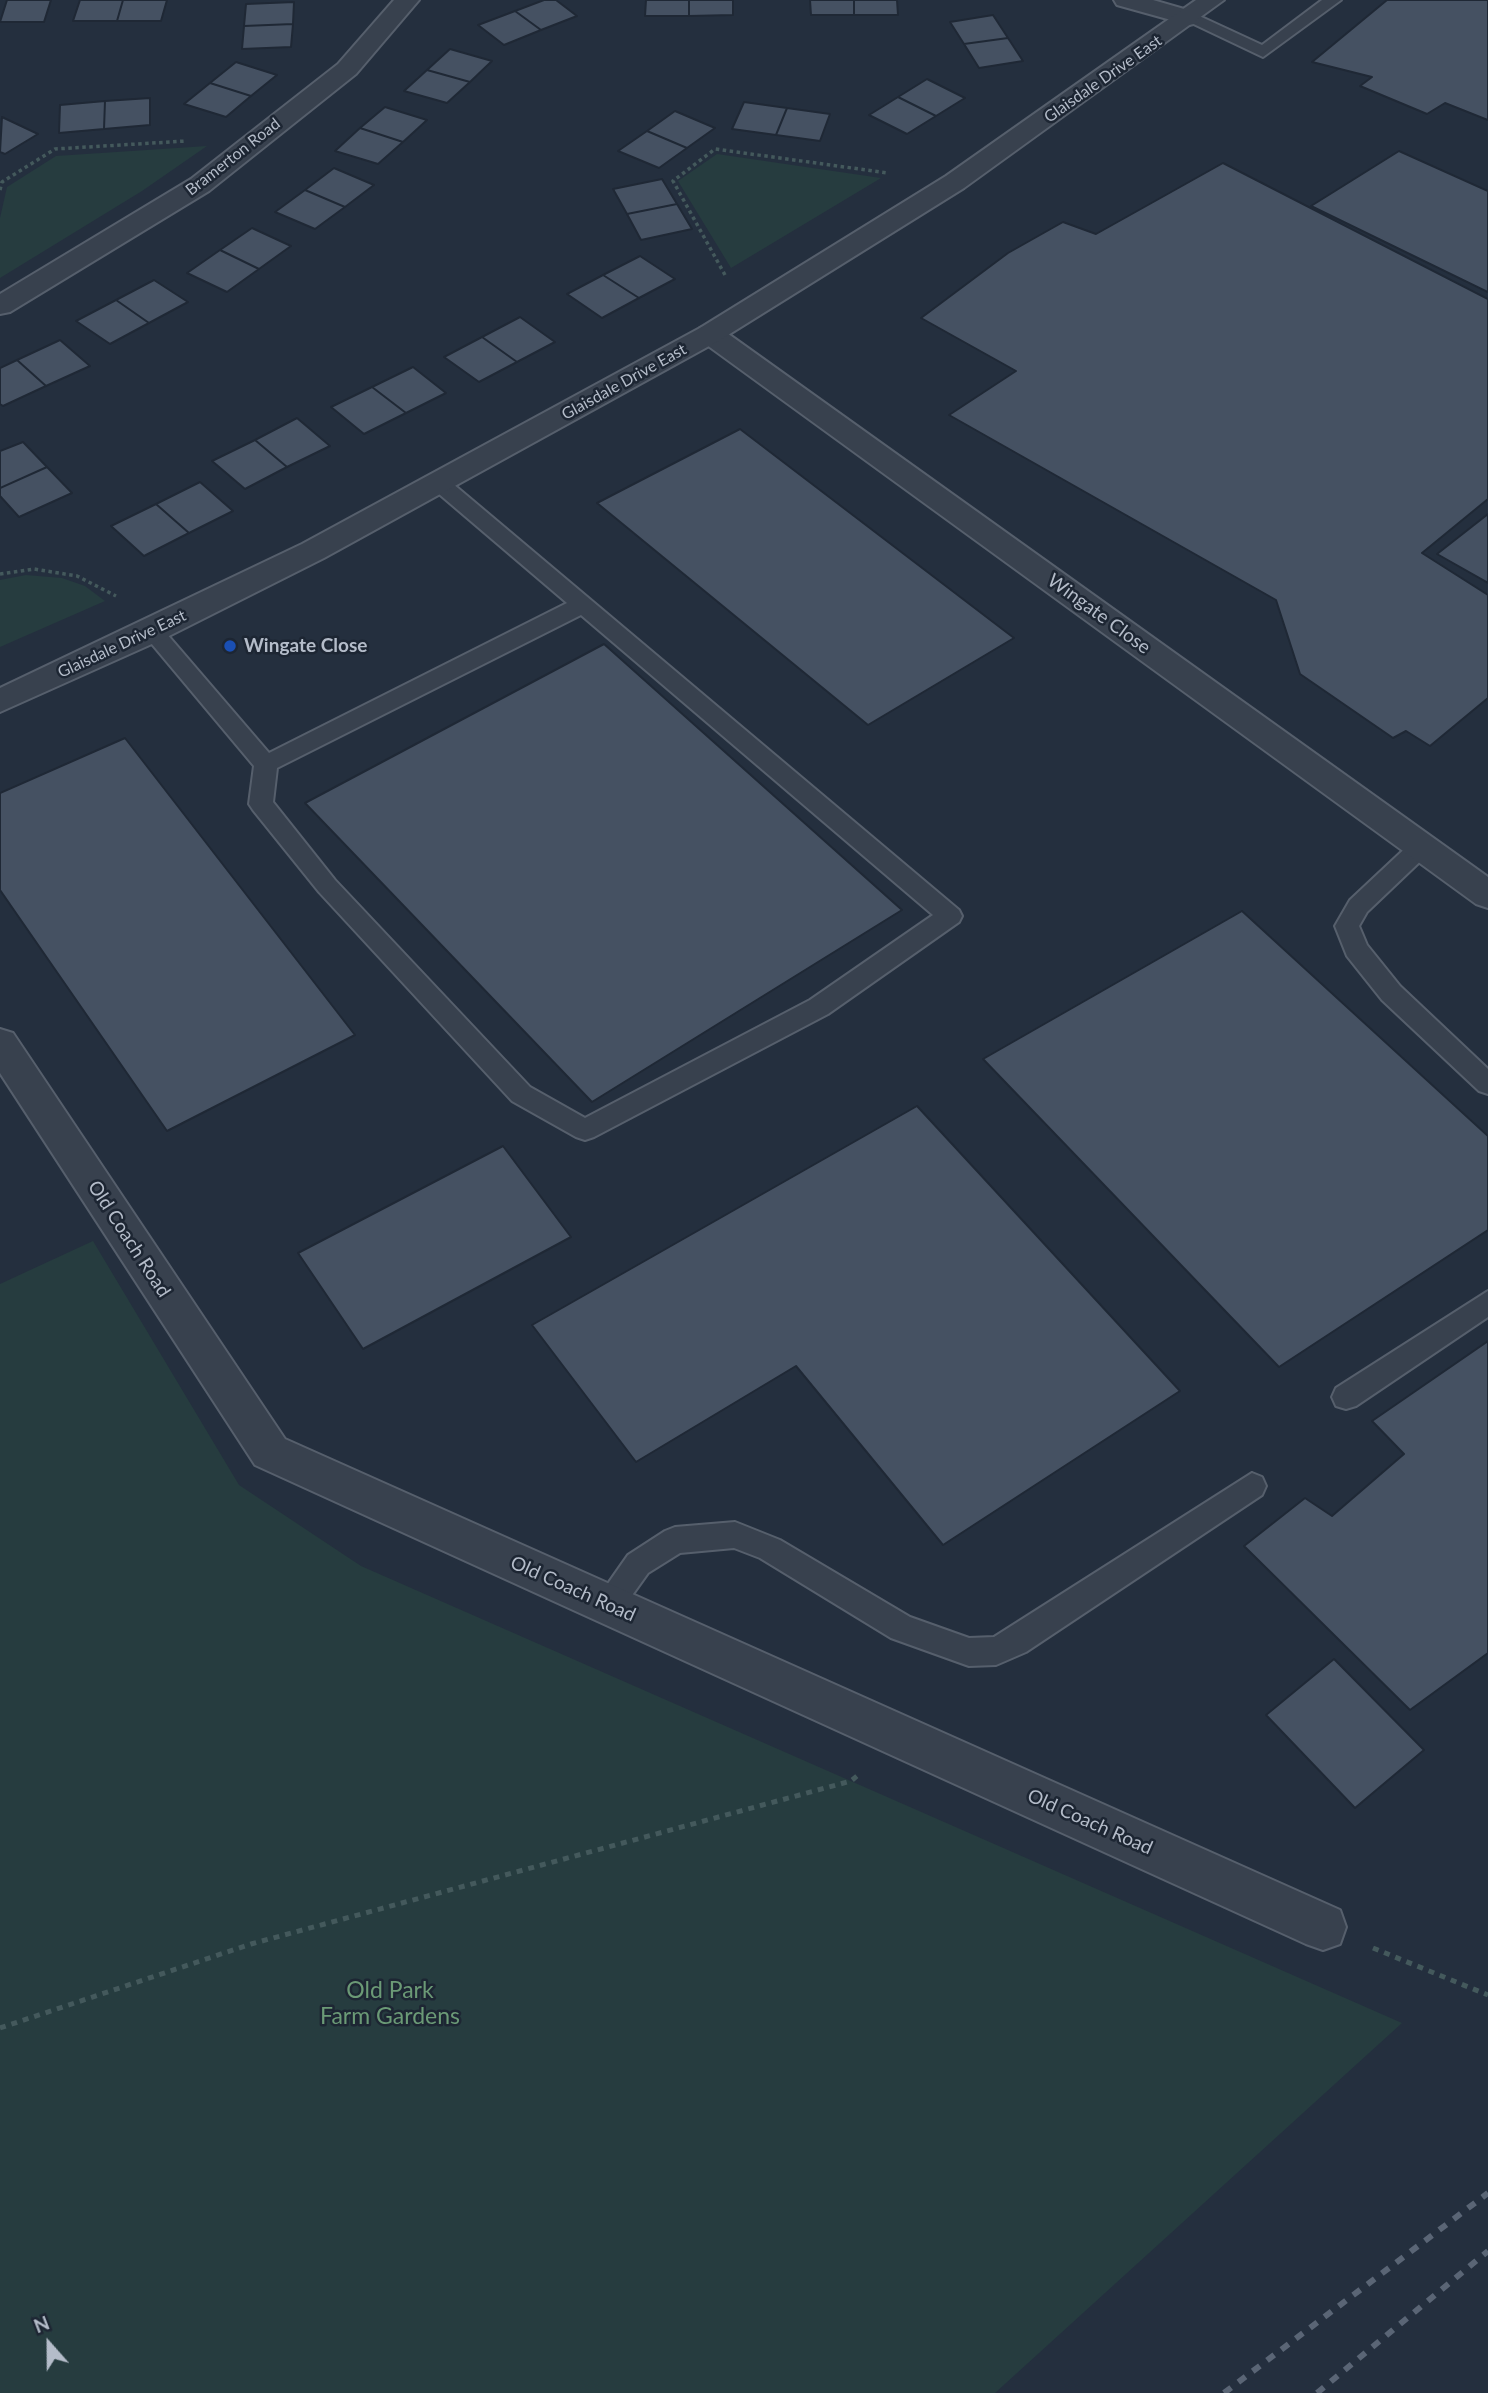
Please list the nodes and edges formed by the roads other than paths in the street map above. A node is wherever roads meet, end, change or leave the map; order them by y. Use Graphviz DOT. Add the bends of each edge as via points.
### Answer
graph roads {
  1 [pos="407,0"];
  2 [pos="1126,0"];
  3 [pos="1212,0"];
  4 [pos="1333,1"];
  5 [pos="1189,18"];
  6 [pos="0,306"];
  7 [pos="710,334"];
  8 [pos="439,483"];
  9 [pos="582,605"];
  10 [pos="152,631"];
  11 [pos="0,701"];
  12 [pos="266,764"];
  13 [pos="1421,847"];
  14 [pos="1488,895"];
  15 [pos="0,1043"];
  16 [pos="1488,1084"];
  17 [pos="1488,1302"];
  18 [pos="1346,1397"];
  19 [pos="1252,1486"];
  20 [pos="608,1605"];
  21 [pos="1324,1927"];
  1 -- 6 [label="street, Bramerton Road" via="347,69 200,186"];
  2 -- 5 [label="street"];
  3 -- 5 [label="street, Glaisdale Drive East"];
  4 -- 5 [label="lane" via="1263,52"];
  5 -- 7 [label="street, Glaisdale Drive East" via="955,182"];
  7 -- 8 [label="street, Glaisdale Drive East"];
  7 -- 13 [label="street, Wingate Close"];
  8 -- 9 [label="lane"];
  8 -- 10 [label="street, Glaisdale Drive East"];
  9 -- 12 [label="lane"];
  9 -- 12 [label="lane" via="950,916 819,1007 585,1130 521,1094 327,886 261,804"];
  10 -- 11 [label="street, Glaisdale Drive East"];
  10 -- 12 [label="lane"];
  13 -- 14 [label="street, Wingate Close"];
  13 -- 16 [label="lane" via="1358,906 1348,926 1356,950 1391,993"];
  15 -- 20 [label="street, Old Coach Road" via="270,1452"];
  17 -- 18 [label="lane"];
  19 -- 20 [label="lane" via="996,1651 969,1652 901,1628 770,1549 735,1535 675,1540 638,1564"];
  20 -- 21 [label="street, Old Coach Road"];
}
